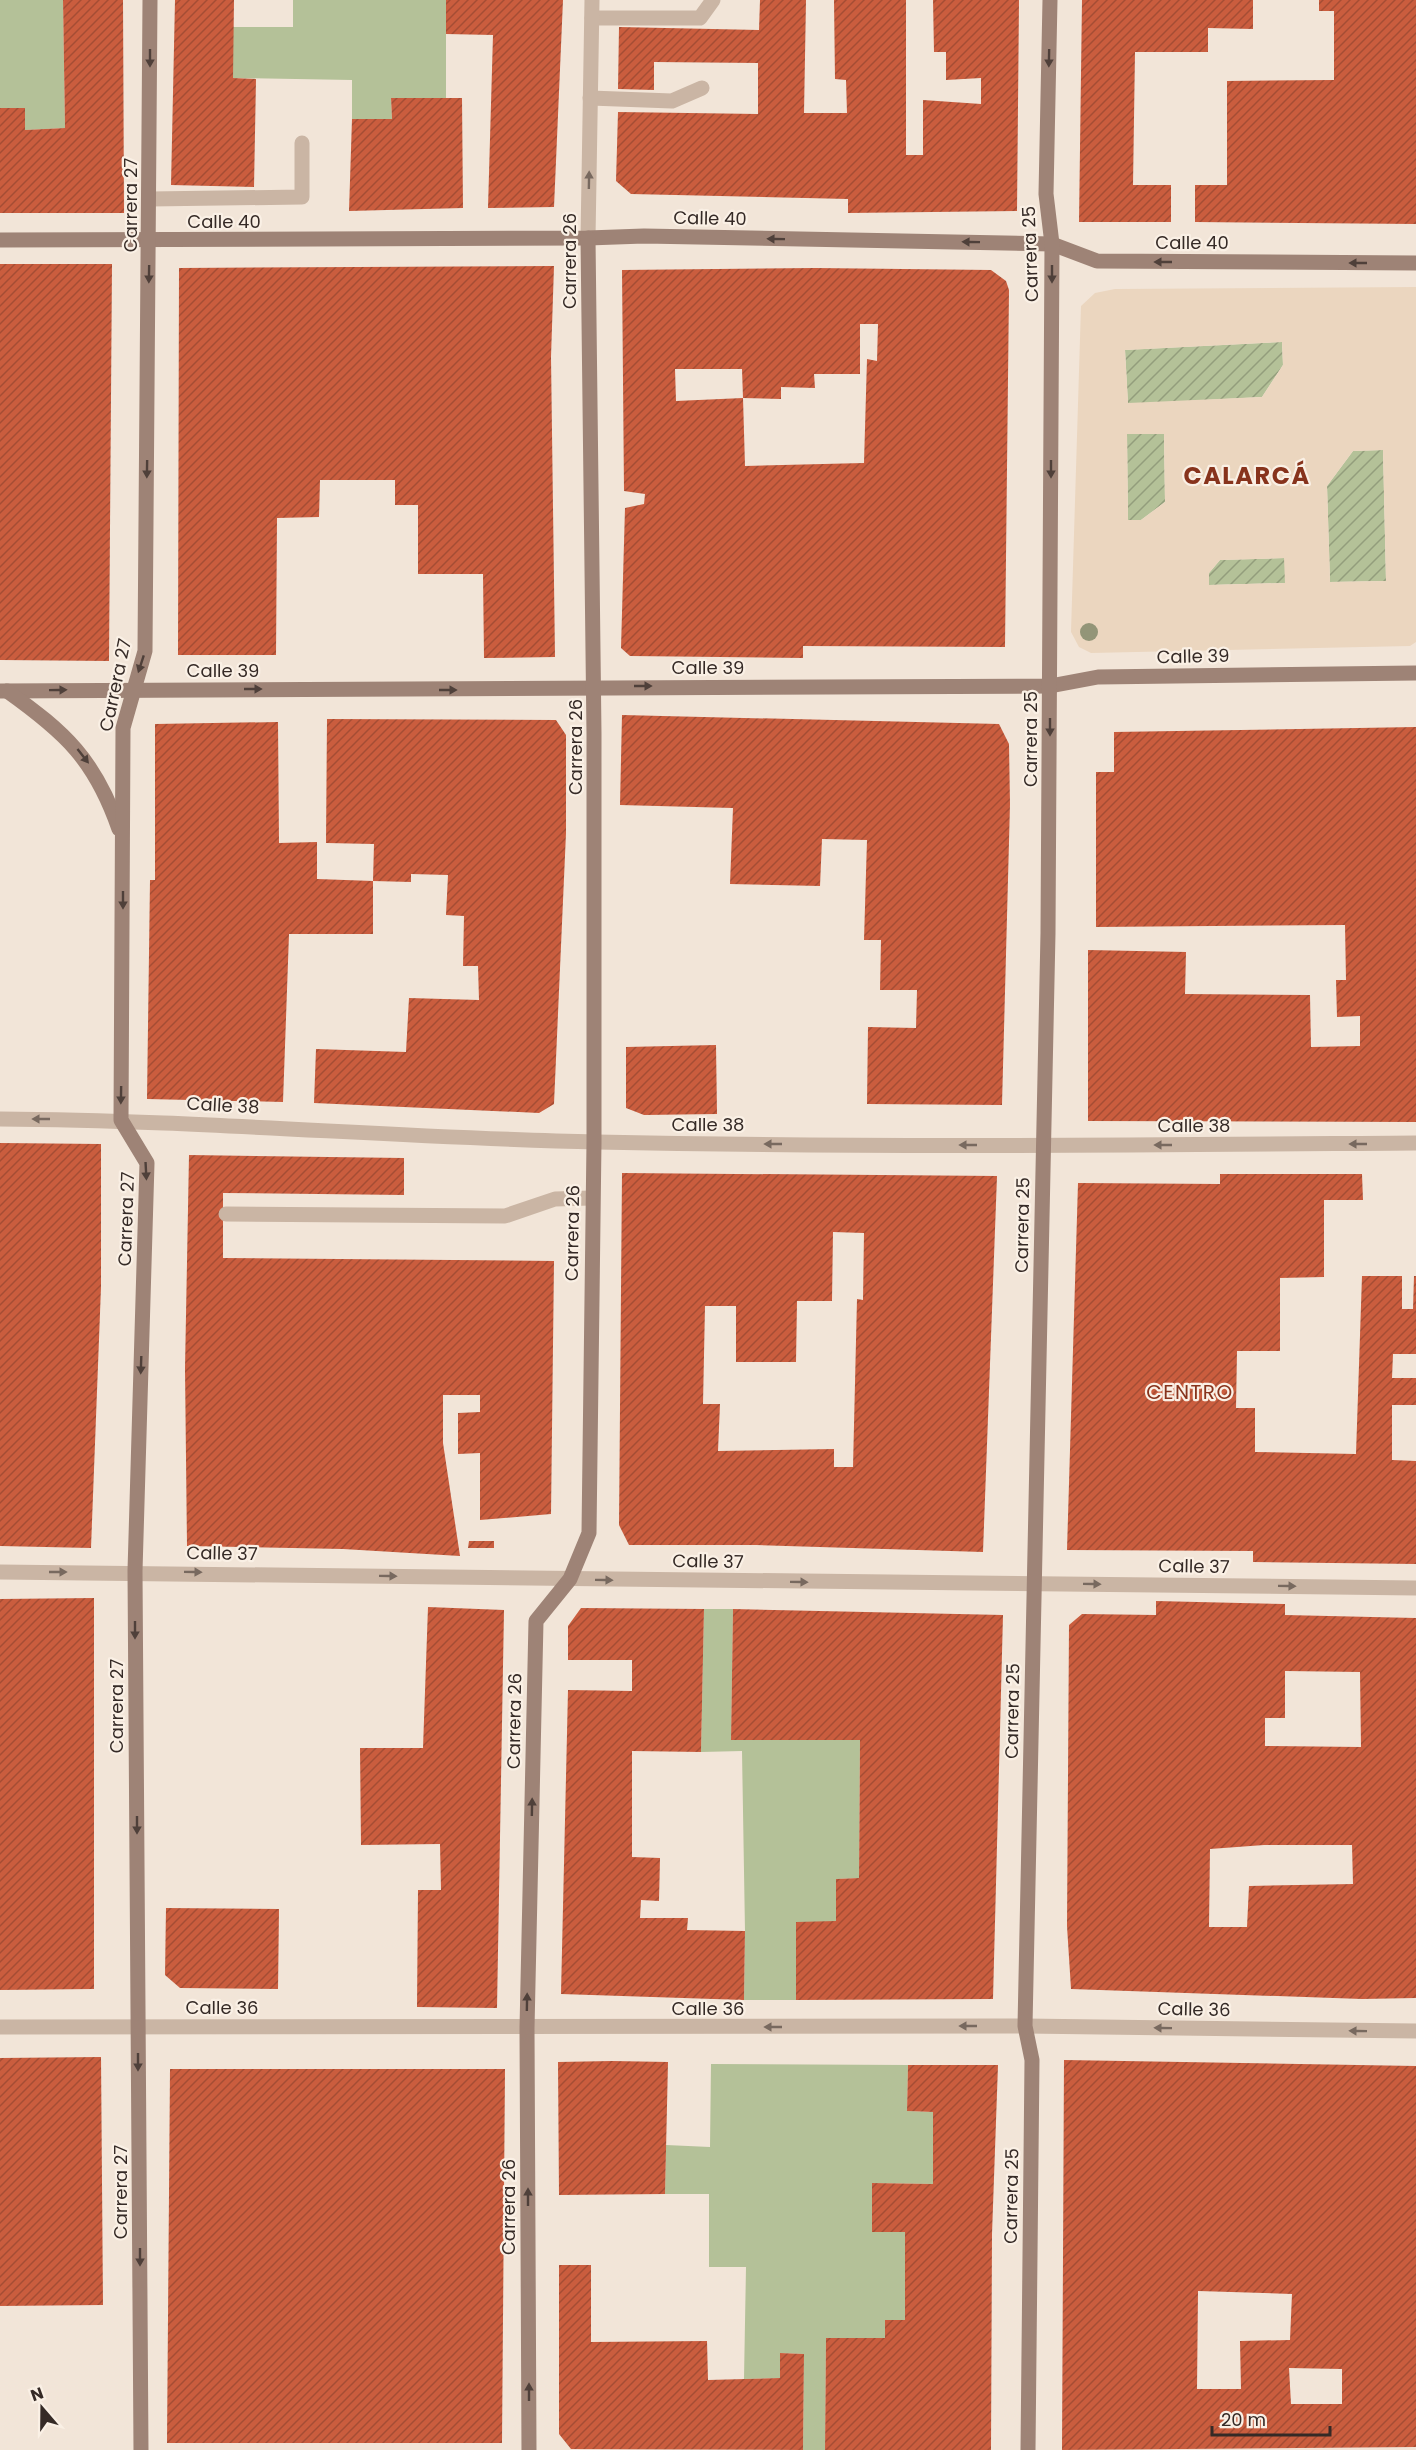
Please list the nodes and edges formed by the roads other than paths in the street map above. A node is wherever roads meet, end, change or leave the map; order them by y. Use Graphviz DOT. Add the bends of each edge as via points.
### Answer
graph roads {
  1 [pos="150,0"];
  2 [pos="592,0"];
  3 [pos="713,0"];
  4 [pos="1050,0"];
  5 [pos="592,18"];
  6 [pos="702,88"];
  7 [pos="590,98"];
  8 [pos="302,143"];
  9 [pos="150,199"];
  10 [pos="588,238"];
  11 [pos="0,240"];
  12 [pos="150,241"];
  13 [pos="1052,244"];
  14 [pos="1416,263"];
  15 [pos="1416,673"];
  16 [pos="594,686"];
  17 [pos="1050,686"];
  18 [pos="133,689"];
  19 [pos="4,691"];
  20 [pos="124,841"];
  21 [pos="0,1119"];
  22 [pos="121,1120"];
  23 [pos="594,1142"];
  24 [pos="1416,1143"];
  25 [pos="1044,1146"];
  26 [pos="591,1198"];
  27 [pos="226,1214"];
  28 [pos="135,1571"];
  29 [pos="0,1572"];
  30 [pos="570,1579"];
  31 [pos="1033,1584"];
  32 [pos="1416,1588"];
  33 [pos="138,2026"];
  34 [pos="1025,2026"];
  35 [pos="0,2027"];
  36 [pos="527,2028"];
  37 [pos="1416,2031"];
  38 [pos="141,2450"];
  39 [pos="529,2450"];
  40 [pos="1028,2450"];
  1 -- 9 [label="main road, Carrera 27, one-way"];
  2 -- 5 [label="street, Carrera 26"];
  3 -- 5 [label="street" via="700,18"];
  4 -- 13 [label="main road, Carrera 25, one-way" via="1047,194"];
  5 -- 7 [label="street, Carrera 26"];
  6 -- 7 [label="street" via="672,101"];
  10 -- 7 [label="street, Carrera 26, one-way"];
  8 -- 9 [label="street" via="302,197"];
  9 -- 12 [label="main road, Carrera 27"];
  10 -- 12 [label="main road, Calle 40"];
  13 -- 10 [label="main road, Calle 40, one-way"];
  10 -- 16 [label="main road, Carrera 26"];
  11 -- 12 [label="main road, Calle 40"];
  12 -- 18 [label="main road, Carrera 27, one-way" via="145,651"];
  14 -- 13 [label="main road, Calle 40, one-way" via="1097,261"];
  13 -- 17 [label="main road, Carrera 25, one-way"];
  15 -- 17 [label="main road, Calle 39" via="1098,677"];
  16 -- 17 [label="main road, Calle 39, one-way"];
  18 -- 16 [label="main road, Calle 39, one-way" via="536,690"];
  16 -- 23 [label="main road, Carrera 26"];
  17 -- 25 [label="main road, Carrera 25, one-way"];
  19 -- 18 [label="main road, Calle 39, one-way"];
  18 -- 20 [label="main road, Carrera 27" via="123,728"];
  19 -- 20 [label="main road, one-way" via="47,719 79,750 109,798"];
  20 -- 22 [label="main road, Carrera 27, one-way"];
  22 -- 21 [label="street, Calle 38, one-way"];
  22 -- 23 [label="street, Calle 38"];
  22 -- 28 [label="main road, Carrera 27, one-way" via="147,1163"];
  25 -- 23 [label="street, Calle 38, one-way"];
  23 -- 26 [label="main road, Carrera 26"];
  24 -- 25 [label="street, Calle 38, one-way"];
  25 -- 31 [label="main road, Carrera 25"];
  26 -- 27 [label="street" via="555,1199 505,1216"];
  26 -- 30 [label="main road, Carrera 26" via="589,1533"];
  29 -- 28 [label="street, Calle 37, one-way"];
  28 -- 30 [label="street, Calle 37, one-way"];
  28 -- 33 [label="main road, Carrera 27, one-way"];
  30 -- 31 [label="street, Calle 37, one-way"];
  36 -- 30 [label="main road, Carrera 26, one-way" via="536,1621"];
  31 -- 32 [label="street, Calle 37, one-way"];
  31 -- 34 [label="main road, Carrera 25"];
  33 -- 35 [label="street, Calle 36"];
  33 -- 36 [label="street, Calle 36"];
  33 -- 38 [label="main road, Carrera 27, one-way"];
  34 -- 36 [label="street, Calle 36, one-way"];
  37 -- 34 [label="street, Calle 36, one-way"];
  34 -- 40 [label="main road, Carrera 25" via="1032,2060"];
  39 -- 36 [label="main road, Carrera 26, one-way"];
}
